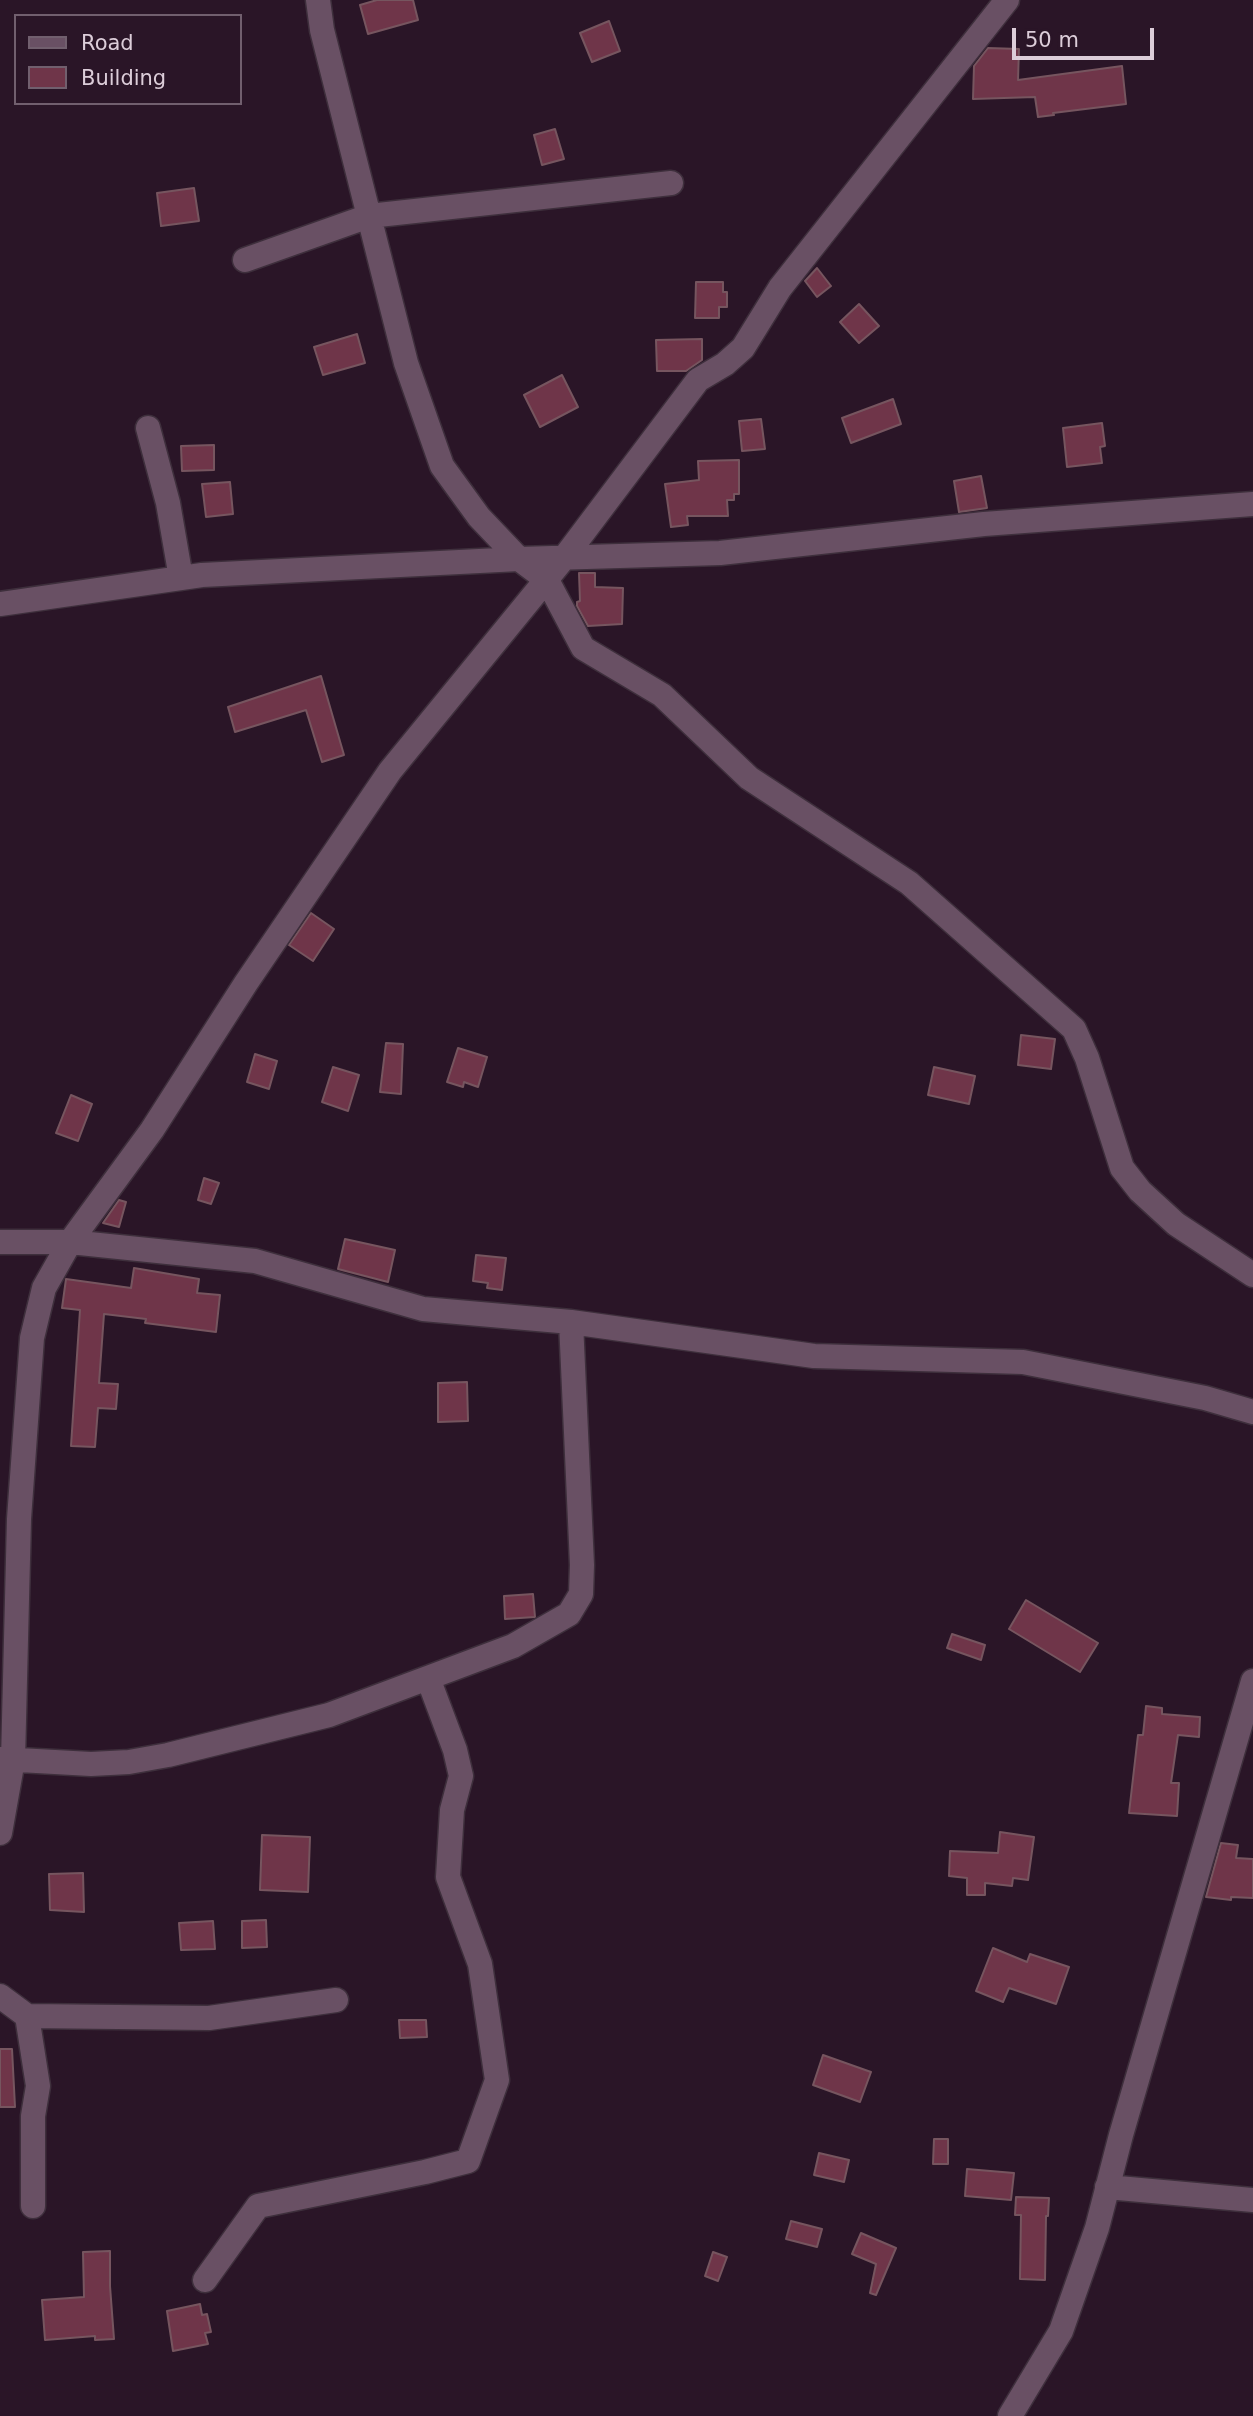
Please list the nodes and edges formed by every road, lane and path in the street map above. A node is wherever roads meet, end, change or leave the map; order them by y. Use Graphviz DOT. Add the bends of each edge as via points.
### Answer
graph roads {
  1 [pos="318,0"];
  2 [pos="1007,0"];
  3 [pos="671,183"];
  4 [pos="369,216"];
  5 [pos="245,260"];
  6 [pos="148,428"];
  7 [pos="1253,505"];
  8 [pos="479,517"];
  9 [pos="564,558"];
  10 [pos="519,559"];
  11 [pos="472,562"];
  12 [pos="181,578"];
  13 [pos="547,579"];
  14 [pos="0,604"];
  15 [pos="0,1242"];
  16 [pos="70,1242"];
  17 [pos="1253,1275"];
  18 [pos="571,1322"];
  19 [pos="1253,1412"];
  20 [pos="428,1678"];
  21 [pos="1253,1681"];
  22 [pos="6,1760"];
  23 [pos="0,1833"];
  24 [pos="0,1996"];
  25 [pos="336,2000"];
  26 [pos="27,2016"];
  27 [pos="1107,2187"];
  28 [pos="1253,2200"];
  29 [pos="33,2206"];
  30 [pos="205,2280"];
  31 [pos="1010,2416"];
  1 -- 4 [label="street"];
  2 -- 9 [label="street" via="780,288 743,348 698,380"];
  3 -- 4 [label="street"];
  4 -- 5 [label="street"];
  4 -- 8 [label="street" via="406,363 442,466"];
  6 -- 12 [label="street"];
  7 -- 9 [label="street" via="984,524 720,554"];
  8 -- 10 [label="street"];
  8 -- 11 [label="street"];
  9 -- 10 [label="street"];
  9 -- 13 [label="street"];
  10 -- 11 [label="street"];
  10 -- 13 [label="street"];
  11 -- 12 [label="street"];
  12 -- 14 [label="street"];
  13 -- 16 [label="street" via="390,771 152,1130"];
  13 -- 17 [label="street" via="583,648 662,695 749,778 909,883 1074,1029 1122,1168 1176,1224"];
  15 -- 16 [label="street"];
  16 -- 18 [label="street" via="255,1261 423,1309"];
  16 -- 22 [label="street" via="44,1288 32,1338"];
  18 -- 19 [label="street" via="814,1356 1023,1362"];
  18 -- 20 [label="street" via="581,1594 569,1614 513,1646"];
  20 -- 22 [label="street" via="329,1715 155,1758 91,1764"];
  20 -- 30 [label="street" via="461,1776 452,1810 447,1877 480,1964 497,2080 468,2161 258,2206"];
  21 -- 27 [label="street"];
  22 -- 23 [label="street"];
  24 -- 26 [label="street"];
  25 -- 26 [label="street" via="209,2018"];
  26 -- 29 [label="street" via="38,2086 33,2116"];
  27 -- 28 [label="street"];
  27 -- 31 [label="street" via="1060,2331"];
}
